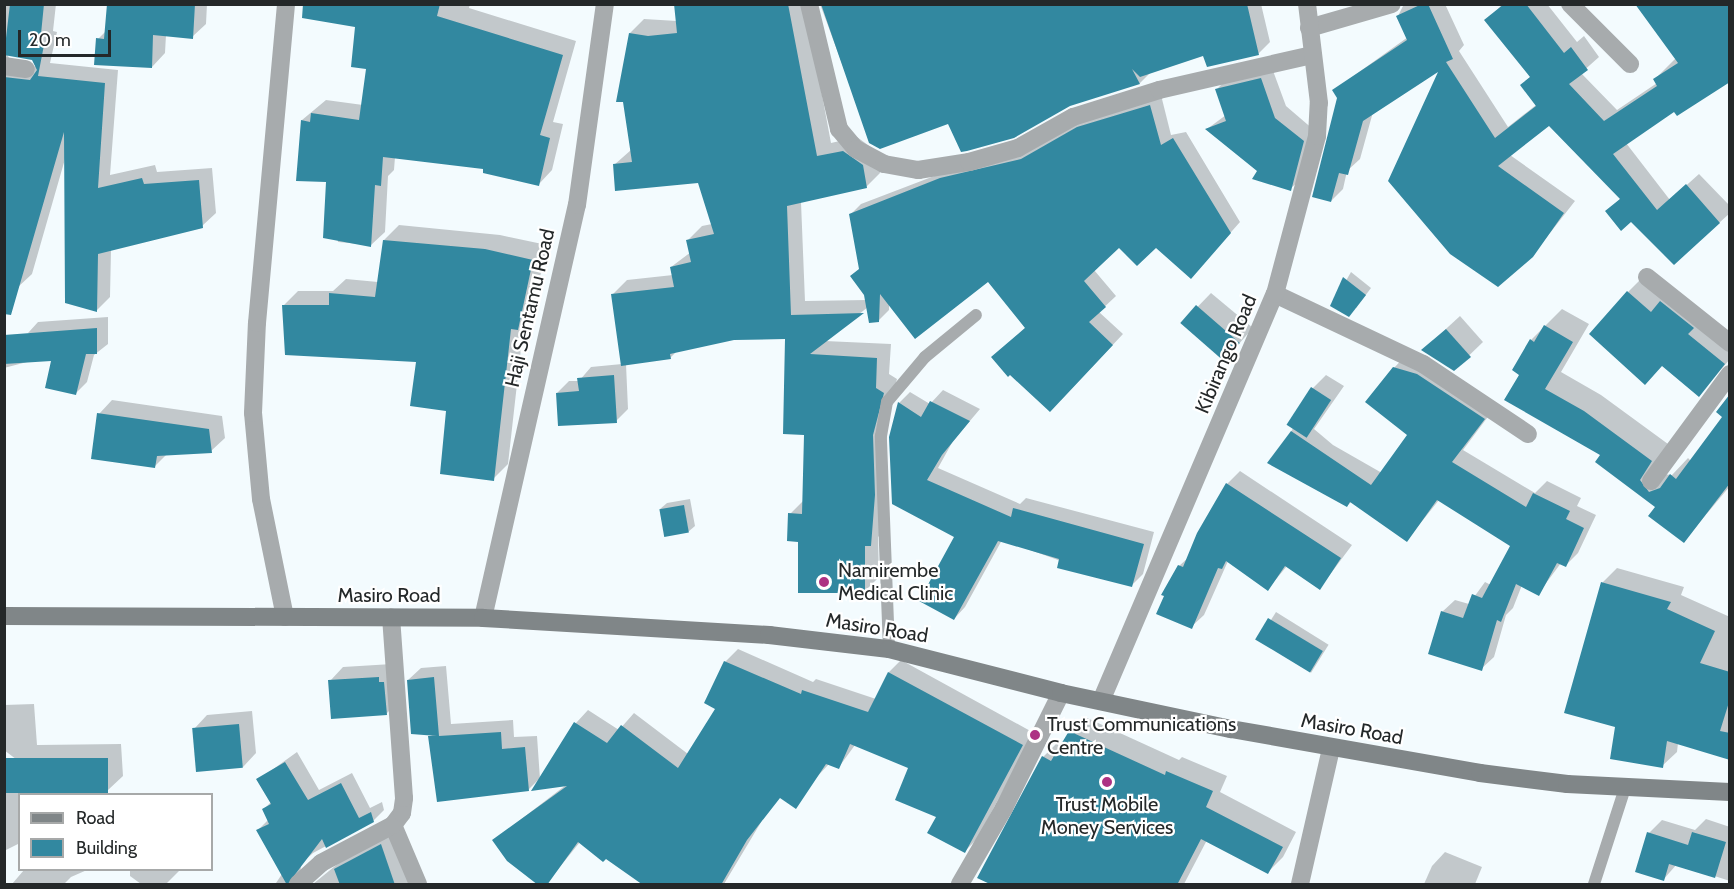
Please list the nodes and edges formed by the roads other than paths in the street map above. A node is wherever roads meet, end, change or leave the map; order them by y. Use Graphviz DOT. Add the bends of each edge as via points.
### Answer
graph roads {
  1 [pos="286,4"];
  2 [pos="605,4"];
  3 [pos="809,4"];
  4 [pos="1307,4"];
  5 [pos="1392,4"];
  6 [pos="1570,4"];
  7 [pos="1310,28"];
  8 [pos="1312,55"];
  9 [pos="1630,63"];
  10 [pos="4,66"];
  11 [pos="26,69"];
  12 [pos="1647,277"];
  13 [pos="1275,294"];
  14 [pos="975,315"];
  15 [pos="1730,343"];
  16 [pos="1730,374"];
  17 [pos="1528,434"];
  18 [pos="1651,481"];
  19 [pos="4,616"];
  20 [pos="285,617"];
  21 [pos="391,617"];
  22 [pos="483,618"];
  23 [pos="889,649"];
  24 [pos="1061,693"];
  25 [pos="1101,702"];
  26 [pos="1331,749"];
  27 [pos="1625,788"];
  28 [pos="1730,792"];
  29 [pos="393,825"];
  30 [pos="297,885"];
  31 [pos="418,885"];
  32 [pos="960,885"];
  33 [pos="1300,885"];
  34 [pos="1594,885"];
  1 -- 20 [label="street" via="257,323 253,413 261,499"];
  2 -- 22 [label="street, Haji Sentamu Road" via="577,205"];
  3 -- 8 [label="street" via="839,129 856,149 884,164 918,170 969,162 1018,148 1073,117 1159,90"];
  4 -- 7 [label="street, Kibirango Road"];
  5 -- 7 [label="street"];
  6 -- 9 [label="street"];
  7 -- 8 [label="street, Kibirango Road"];
  8 -- 13 [label="street, Kibirango Road" via="1318,103 1317,136"];
  10 -- 11 [label="street"];
  12 -- 15 [label="street"];
  13 -- 17 [label="street" via="1423,364"];
  13 -- 25 [label="street, Kibirango Road"];
  14 -- 23 [label="lane" via="925,357 887,402 880,436"];
  16 -- 18 [label="street"];
  19 -- 20 [label="main road, Masiro Road"];
  20 -- 21 [label="main road, Masiro Road"];
  21 -- 22 [label="main road, Masiro Road"];
  21 -- 29 [label="street" via="404,798 402,813"];
  22 -- 23 [label="main road, Masiro Road" via="770,635"];
  23 -- 24 [label="main road, Masiro Road"];
  24 -- 25 [label="main road, Masiro Road"];
  24 -- 32 [label="street" via="1004,808"];
  25 -- 26 [label="main road, Masiro Road"];
  26 -- 27 [label="main road, Masiro Road" via="1480,773"];
  26 -- 33 [label="street"];
  27 -- 28 [label="main road, Masiro Road"];
  27 -- 34 [label="lane"];
  29 -- 30 [label="street" via="321,863"];
  29 -- 31 [label="street"];
}
